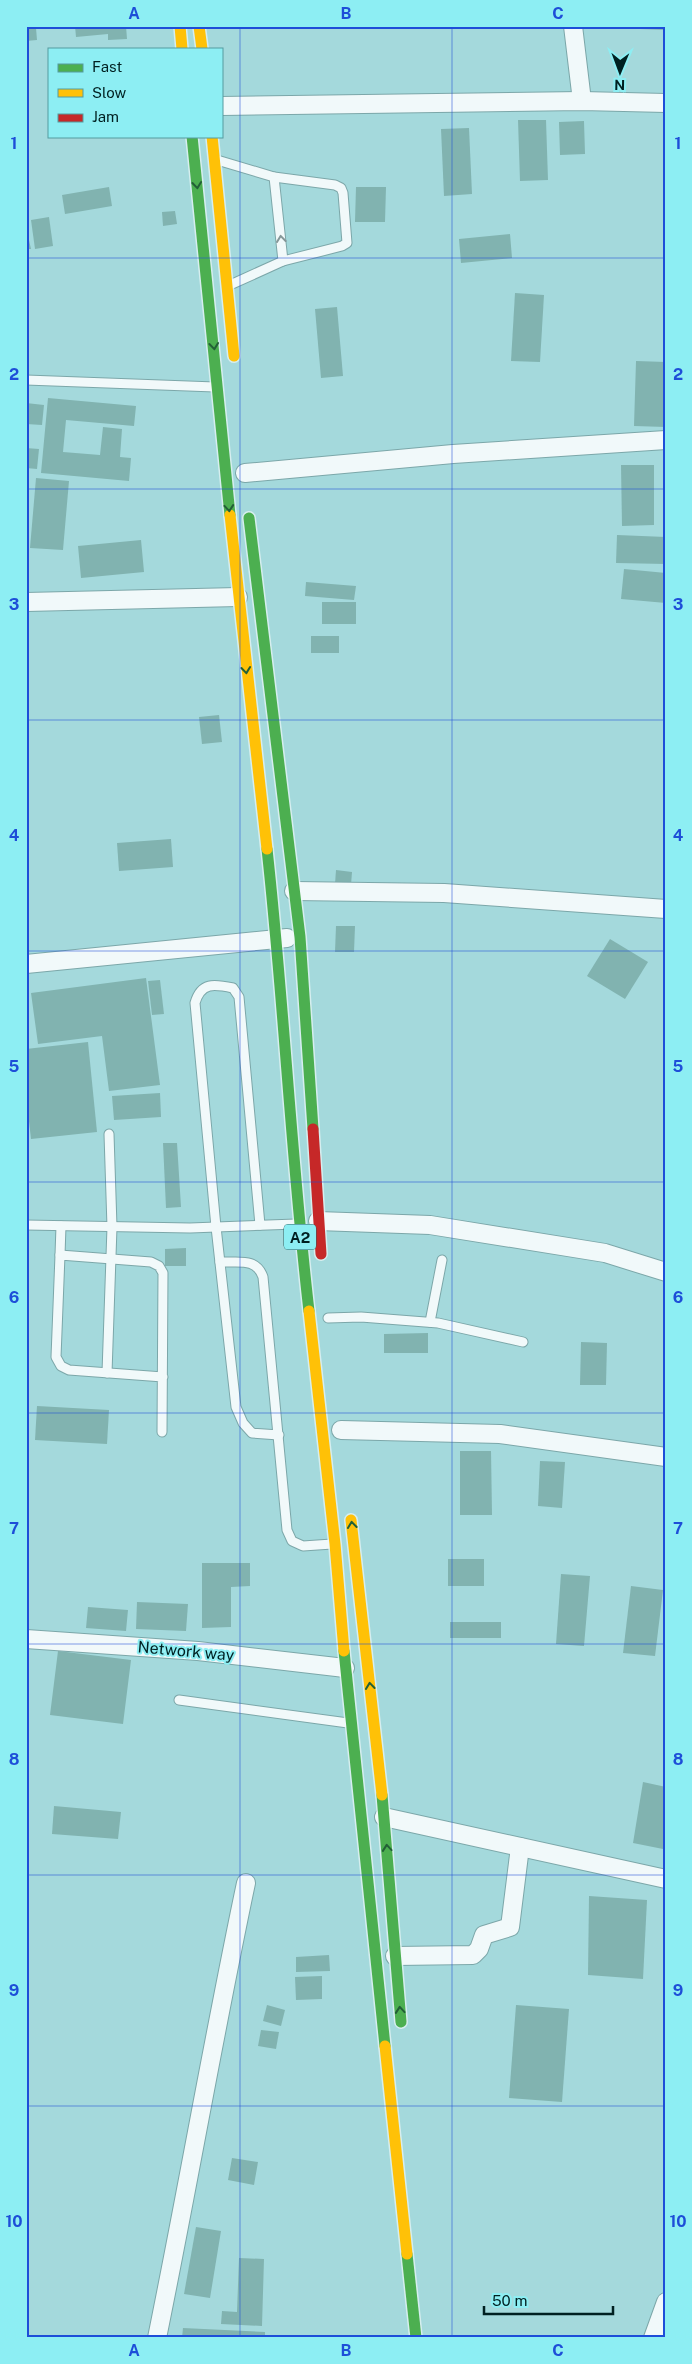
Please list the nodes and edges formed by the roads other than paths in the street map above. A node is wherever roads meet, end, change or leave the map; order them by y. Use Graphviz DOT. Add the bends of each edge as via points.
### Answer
graph roads {
  1 [pos="180,26"];
  2 [pos="199,26"];
  3 [pos="573,26"];
  4 [pos="182,48"];
  5 [pos="202,48"];
  6 [pos="582,101"];
  7 [pos="666,103"];
  8 [pos="222,106"];
  9 [pos="192,138"];
  10 [pos="212,138"];
  11 [pos="214,159"];
  12 [pos="274,177"];
  13 [pos="283,261"];
  14 [pos="227,286"];
  15 [pos="234,364"];
  16 [pos="26,380"];
  17 [pos="218,387"];
  18 [pos="666,440"];
  19 [pos="244,472"];
  20 [pos="247,506"];
  21 [pos="238,597"];
  22 [pos="26,602"];
  23 [pos="294,891"];
  24 [pos="666,908"];
  25 [pos="300,937"];
  26 [pos="277,939"];
  27 [pos="26,964"];
  28 [pos="109,1134"];
  29 [pos="318,1221"];
  30 [pos="299,1224"];
  31 [pos="26,1225"];
  32 [pos="260,1225"];
  33 [pos="61,1226"];
  34 [pos="112,1227"];
  35 [pos="216,1227"];
  36 [pos="60,1255"];
  37 [pos="111,1259"];
  38 [pos="442,1260"];
  39 [pos="220,1262"];
  40 [pos="323,1270"];
  41 [pos="666,1272"];
  42 [pos="328,1318"];
  43 [pos="430,1322"];
  44 [pos="524,1342"];
  45 [pos="107,1373"];
  46 [pos="162,1377"];
  47 [pos="341,1430"];
  48 [pos="162,1432"];
  49 [pos="279,1435"];
  50 [pos="666,1457"];
  51 [pos="350,1509"];
  52 [pos="335,1544"];
  53 [pos="26,1639"];
  54 [pos="345,1668"];
  55 [pos="179,1700"];
  56 [pos="350,1724"];
  57 [pos="384,1817"];
  58 [pos="520,1847"];
  59 [pos="666,1879"];
  60 [pos="246,1882"];
  61 [pos="395,1956"];
  62 [pos="402,2035"];
  63 [pos="421,2269"];
  64 [pos="666,2302"];
  65 [pos="157,2338"];
  66 [pos="416,2338"];
  67 [pos="426,2338"];
  68 [pos="653,2338"];
  1 -- 4 [label="highway"];
  2 -- 5 [label="highway"];
  3 -- 6 [label="street"];
  6 -- 7 [label="street"];
  6 -- 8 [label="street"];
  9 -- 17 [label="highway, A2, one-way"];
  10 -- 11 [label="highway"];
  11 -- 12 [label="lane"];
  11 -- 14 [label="highway"];
  13 -- 12 [label="lane, one-way"];
  12 -- 13 [label="lane" via="335,184 343,193 347,243"];
  13 -- 14 [label="lane"];
  14 -- 15 [label="highway"];
  16 -- 17 [label="lane"];
  17 -- 21 [label="highway, A2, one-way"];
  18 -- 19 [label="street"];
  20 -- 23 [label="highway, A2"];
  21 -- 22 [label="street"];
  21 -- 26 [label="highway, A2, one-way"];
  23 -- 24 [label="street" via="444,893"];
  23 -- 25 [label="highway, A2"];
  25 -- 26 [label="street"];
  25 -- 29 [label="highway, A2"];
  26 -- 27 [label="street"];
  26 -- 30 [label="highway, A2"];
  28 -- 34 [label="lane"];
  29 -- 40 [label="highway, A2"];
  29 -- 41 [label="street" via="430,1225 606,1253"];
  30 -- 32 [label="lane"];
  30 -- 52 [label="highway, A2"];
  31 -- 33 [label="lane"];
  32 -- 35 [label="lane"];
  32 -- 35 [label="lane" via="239,997 233,988 220,985 206,987 198,993 196,1004"];
  33 -- 34 [label="lane"];
  33 -- 36 [label="lane"];
  34 -- 35 [label="lane"];
  34 -- 37 [label="lane"];
  35 -- 39 [label="lane"];
  36 -- 37 [label="lane"];
  36 -- 45 [label="lane" via="56,1357 61,1366 69,1370"];
  37 -- 45 [label="lane"];
  37 -- 46 [label="lane" via="151,1262 163,1273"];
  38 -- 43 [label="lane"];
  39 -- 49 [label="lane" via="236,1407 252,1433"];
  39 -- 49 [label="lane" via="254,1263 264,1277"];
  42 -- 43 [label="lane"];
  43 -- 44 [label="lane"];
  45 -- 46 [label="lane"];
  46 -- 48 [label="lane"];
  47 -- 50 [label="street" via="500,1434"];
  49 -- 52 [label="lane" via="287,1530 292,1541 303,1546"];
  57 -- 51 [label="highway, one-way"];
  52 -- 54 [label="highway, A2"];
  53 -- 54 [label="street, Network way" via="198,1651"];
  54 -- 56 [label="highway, A2"];
  55 -- 56 [label="lane"];
  56 -- 66 [label="highway, A2"];
  57 -- 58 [label="street"];
  61 -- 57 [label="highway, one-way"];
  58 -- 59 [label="street"];
  58 -- 61 [label="street" via="510,1927 484,1935 473,1956"];
  60 -- 65 [label="street"];
  62 -- 61 [label="highway, one-way"];
  63 -- 67 [label="highway"];
  64 -- 68 [label="street"];
}
